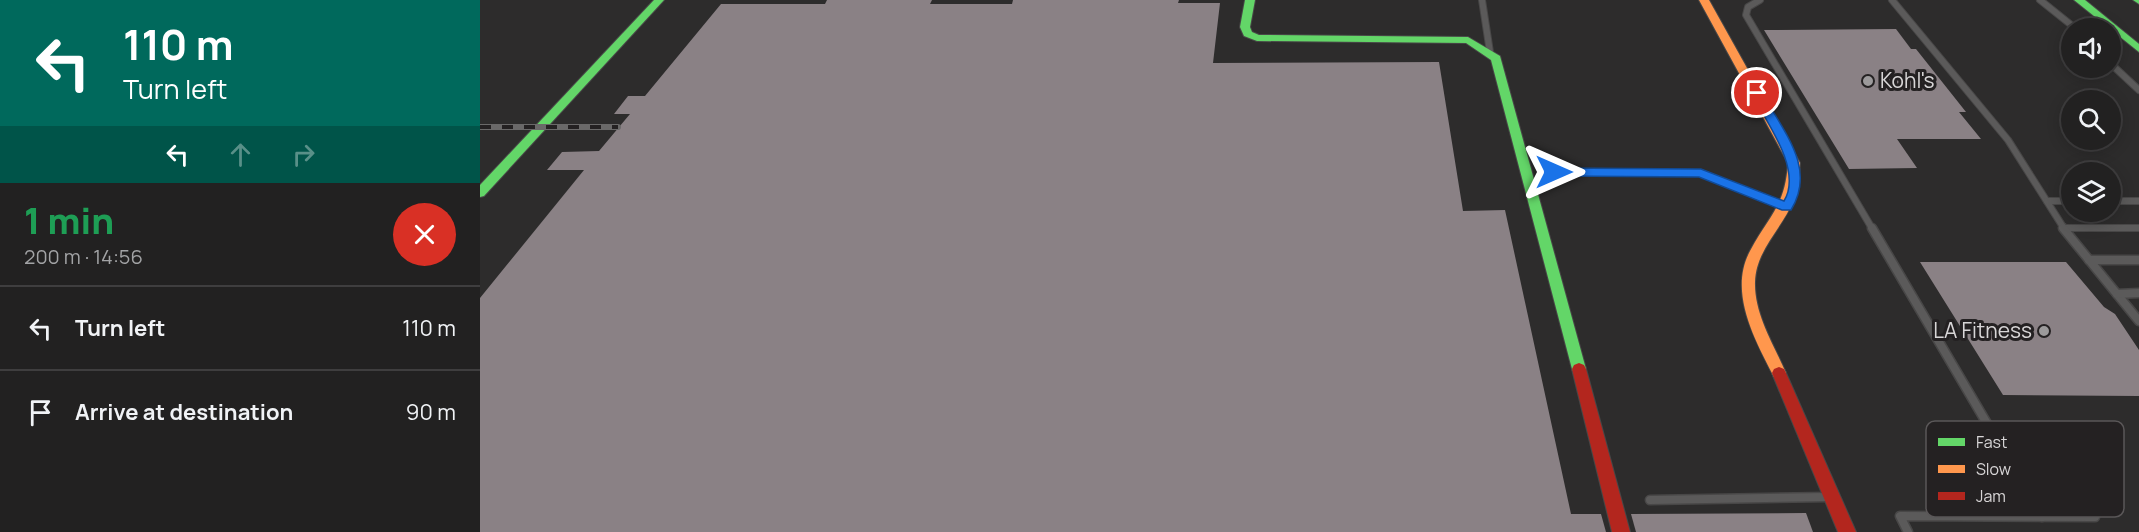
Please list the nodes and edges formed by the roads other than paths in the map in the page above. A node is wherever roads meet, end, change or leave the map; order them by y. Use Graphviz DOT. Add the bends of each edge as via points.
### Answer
graph roads {
  1 [pos="659,0"];
  2 [pos="1250,0"];
  3 [pos="1482,0"];
  4 [pos="1704,0"];
  5 [pos="1761,0"];
  6 [pos="1892,0"];
  7 [pos="2040,0"];
  8 [pos="2079,0"];
  9 [pos="2062,18"];
  10 [pos="2139,49"];
  11 [pos="1490,52"];
  12 [pos="2121,73"];
  13 [pos="2139,90"];
  14 [pos="1554,172"];
  15 [pos="482,190"];
  16 [pos="2047,201"];
  17 [pos="2061,201"];
  18 [pos="2121,201"];
  19 [pos="2139,201"];
  20 [pos="1786,207"];
  21 [pos="2063,228"];
  22 [pos="2139,228"];
  23 [pos="2089,260"];
  24 [pos="2139,260"];
  25 [pos="2139,293"];
  26 [pos="2116,294"];
  27 [pos="2139,321"];
  28 [pos="1985,421"];
  29 [pos="1832,497"];
  30 [pos="1650,500"];
  31 [pos="1926,516"];
  32 [pos="2042,517"];
  33 [pos="2095,517"];
  34 [pos="1621,532"];
  35 [pos="1847,532"];
  36 [pos="1908,532"];
  1 -- 15 [label="street"];
  2 -- 11 [label="street" via="1245,27 1248,34 1257,38 1456,39 1475,43"];
  3 -- 11 [label="lane"];
  4 -- 20 [label="street" via="1794,163 1794,195"];
  5 -- 28 [label="lane" via="1748,7 1746,15"];
  6 -- 16 [label="lane" via="2008,140"];
  7 -- 9 [label="lane"];
  8 -- 10 [label="street"];
  11 -- 34 [label="street" via="1500,64 1529,170"];
  12 -- 13 [label="lane"];
  14 -- 20 [label="lane" via="1685,172 1716,177"];
  16 -- 17 [label="lane"];
  16 -- 21 [label="lane"];
  18 -- 19 [label="lane"];
  20 -- 29 [label="street" via="1754,260 1748,277 1749,296"];
  21 -- 22 [label="lane"];
  21 -- 23 [label="lane"];
  23 -- 24 [label="lane"];
  23 -- 26 [label="lane"];
  25 -- 26 [label="lane"];
  26 -- 27 [label="lane"];
  29 -- 30 [label="lane"];
  29 -- 35 [label="street"];
  31 -- 36 [label="lane" via="1900,516"];
  32 -- 33 [label="lane"];
}
